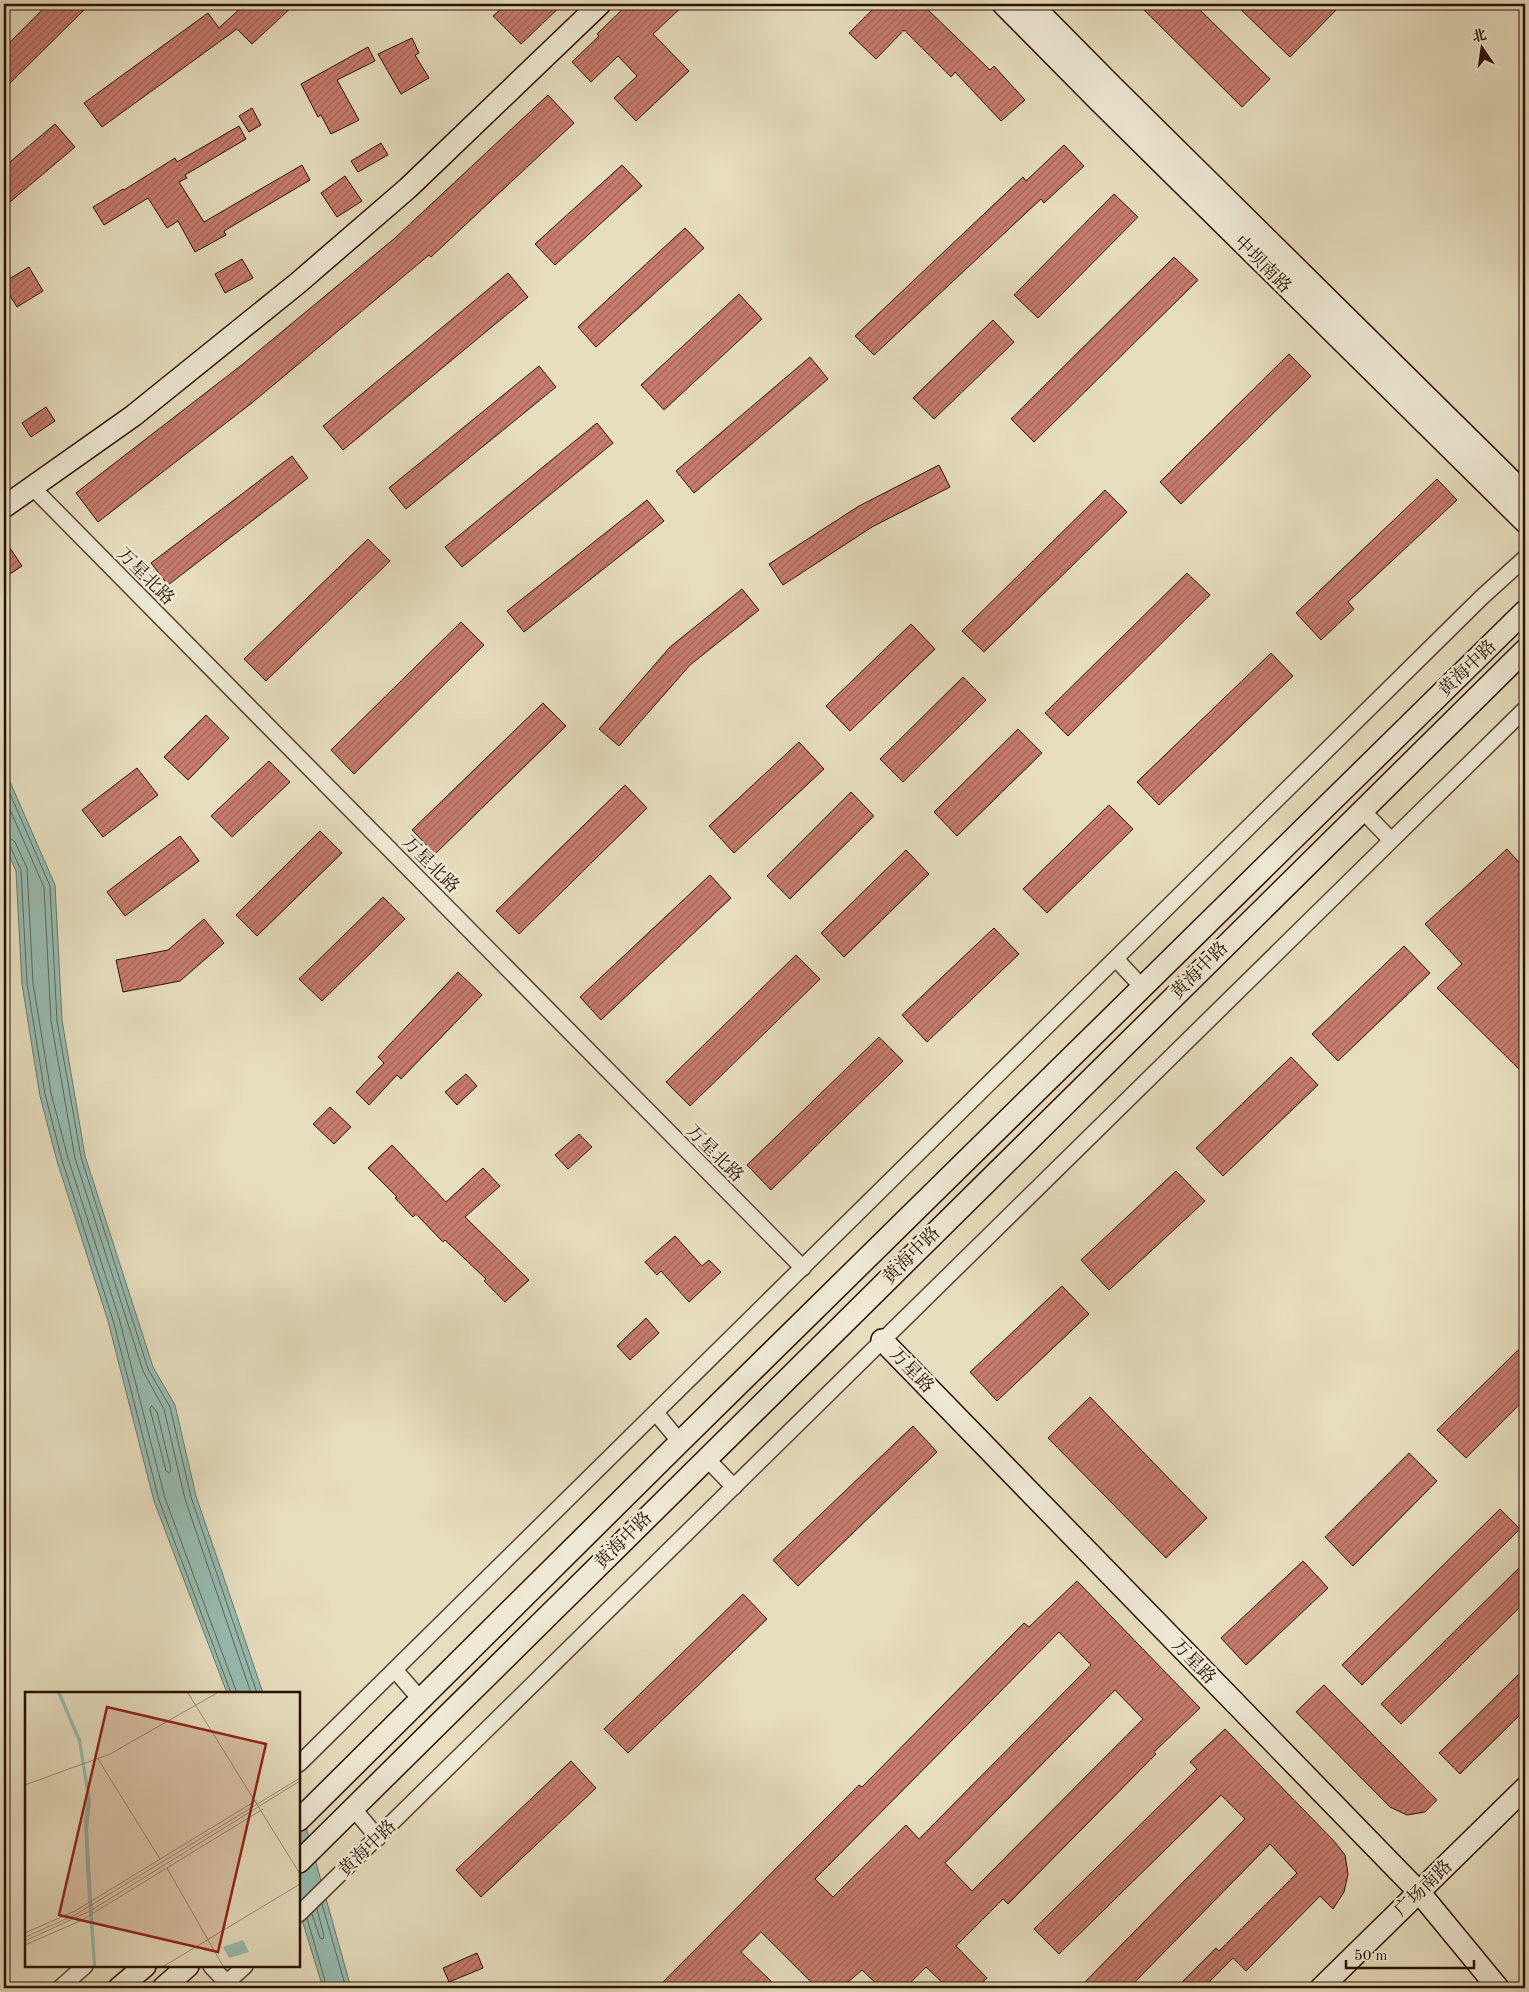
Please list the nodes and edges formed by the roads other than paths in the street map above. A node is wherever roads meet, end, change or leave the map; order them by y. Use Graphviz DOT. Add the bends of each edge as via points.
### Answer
graph roads {
  1 [pos="600,4"];
  2 [pos="1003,4"];
  3 [pos="1031,4"];
  4 [pos="32,487"];
  5 [pos="1525,494"];
  6 [pos="4,506"];
  7 [pos="1525,522"];
  8 [pos="1525,558"];
  9 [pos="1525,611"];
  10 [pos="1525,650"];
  11 [pos="1525,709"];
  12 [pos="1362,810"];
  13 [pos="1391,840"];
  14 [pos="1116,959"];
  15 [pos="1142,987"];
  16 [pos="803,1268"];
  17 [pos="882,1340"];
  18 [pos="656,1413"];
  19 [pos="680,1442"];
  20 [pos="706,1458"];
  21 [pos="734,1487"];
  22 [pos="395,1670"];
  23 [pos="420,1700"];
  24 [pos="304,1759"];
  25 [pos="1525,1788"];
  26 [pos="353,1808"];
  27 [pos="300,1819"];
  28 [pos="378,1838"];
  29 [pos="300,1861"];
  30 [pos="1419,1892"];
  31 [pos="300,1913"];
  32 [pos="85,1967"];
  33 [pos="144,1967"];
  34 [pos="187,1967"];
  35 [pos="212,1967"];
  36 [pos="244,1967"];
  37 [pos="224,1986"];
  38 [pos="60,1988"];
  39 [pos="119,1988"];
  40 [pos="163,1988"];
  41 [pos="1321,1988"];
  42 [pos="1498,1988"];
  1 -- 4 [label="street" via="408,188 298,283 132,416"];
  2 -- 7 [label="street, 中坝南路"];
  3 -- 5 [label="street, 中坝南路"];
  4 -- 6 [label="street"];
  4 -- 16 [label="street, 万星北路"];
  8 -- 14 [label="street"];
  9 -- 15 [label="street, 黄海中路"];
  10 -- 12 [label="street, 黄海中路"];
  11 -- 13 [label="street, 黄海中路"];
  12 -- 13 [label="street"];
  12 -- 20 [label="street, 黄海中路"];
  13 -- 17 [label="street, 黄海中路"];
  14 -- 15 [label="street"];
  14 -- 16 [label="street"];
  15 -- 19 [label="street, 黄海中路"];
  16 -- 18 [label="street"];
  17 -- 21 [label="street, 黄海中路"];
  17 -- 30 [label="street, 万星路"];
  18 -- 19 [label="street"];
  18 -- 22 [label="street"];
  19 -- 23 [label="street, 黄海中路"];
  20 -- 21 [label="street"];
  20 -- 26 [label="street, 黄海中路"];
  21 -- 28 [label="street, 黄海中路"];
  22 -- 23 [label="street"];
  22 -- 24 [label="street"];
  23 -- 27 [label="street, 黄海中路"];
  25 -- 30 [label="street, 广场南路"];
  26 -- 28 [label="street"];
  26 -- 29 [label="street, 黄海中路"];
  28 -- 31 [label="street, 黄海中路"];
  30 -- 41 [label="street, 广场南路"];
  30 -- 42 [label="street, 万星路"];
  32 -- 38 [label="street"];
  33 -- 39 [label="street"];
  34 -- 40 [label="street"];
  35 -- 37 [label="street"];
  36 -- 37 [label="street"];
}
